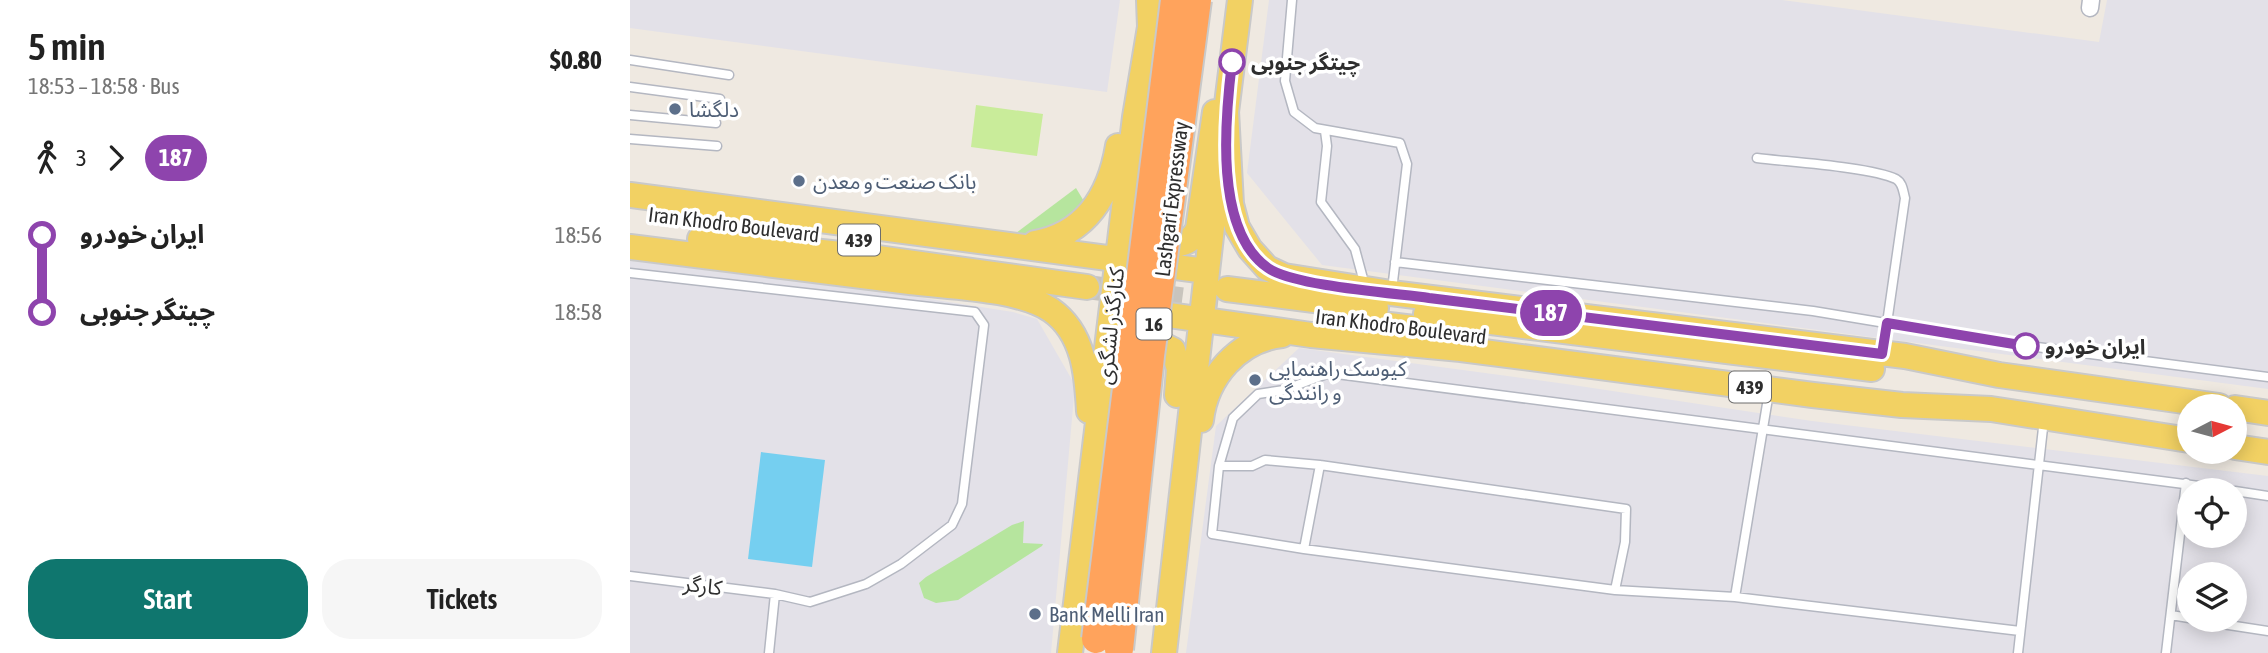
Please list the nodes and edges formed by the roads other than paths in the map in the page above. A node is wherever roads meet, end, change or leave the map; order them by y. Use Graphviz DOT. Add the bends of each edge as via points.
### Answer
graph roads {
  1 [pos="1143,0"];
  2 [pos="1149,0"];
  3 [pos="1175,0"];
  4 [pos="1197,0"];
  5 [pos="1240,0"];
  6 [pos="1292,0"];
  7 [pos="1150,27"];
  8 [pos="1236,34"];
  9 [pos="630,60"];
  10 [pos="729,75"];
  11 [pos="630,87"];
  12 [pos="720,99"];
  13 [pos="1226,111"];
  14 [pos="630,115"];
  15 [pos="716,122"];
  16 [pos="1325,131"];
  17 [pos="630,139"];
  18 [pos="716,146"];
  19 [pos="1757,158"];
  20 [pos="630,195"];
  21 [pos="630,212"];
  22 [pos="630,232"];
  23 [pos="1011,244"];
  24 [pos="630,247"];
  25 [pos="1118,259"];
  26 [pos="1395,262"];
  27 [pos="1206,271"];
  28 [pos="630,273"];
  29 [pos="1366,290"];
  30 [pos="1391,293"];
  31 [pos="1227,297"];
  32 [pos="1111,307"];
  33 [pos="1199,320"];
  34 [pos="1887,323"];
  35 [pos="1311,335"];
  36 [pos="1882,354"];
  37 [pos="1711,358"];
  38 [pos="1999,375"];
  39 [pos="2268,377"];
  40 [pos="1769,389"];
  41 [pos="2177,400"];
  42 [pos="1991,409"];
  43 [pos="2247,410"];
  44 [pos="2268,413"];
  45 [pos="2044,417"];
  46 [pos="1763,428"];
  47 [pos="2177,438"];
  48 [pos="2247,449"];
  49 [pos="2268,452"];
  50 [pos="1096,460"];
  51 [pos="1320,465"];
  52 [pos="2039,465"];
  53 [pos="1219,466"];
  54 [pos="2177,482"];
  55 [pos="2247,492"];
  56 [pos="2268,496"];
  57 [pos="1088,516"];
  58 [pos="2179,548"];
  59 [pos="1304,549"];
  60 [pos="630,576"];
  61 [pos="1615,590"];
  62 [pos="775,594"];
  63 [pos="1735,597"];
  64 [pos="2171,615"];
  65 [pos="2177,616"];
  66 [pos="2247,628"];
  67 [pos="2020,631"];
  68 [pos="2268,631"];
  69 [pos="769,653"];
  70 [pos="1070,653"];
  71 [pos="1155,653"];
  72 [pos="1164,653"];
  73 [pos="1171,653"];
  74 [pos="2018,653"];
  75 [pos="2166,653"];
  1 -- 23 [label="main road" via="1115,159 1102,198 1091,214 1064,234"];
  2 -- 7 [label="main road, کنارگذر لشگری"];
  3 -- 4 [label="highway, Lashgari Expressway / 16, bridge" via="1108,644"];
  5 -- 8 [label="main road"];
  6 -- 16 [label="lane" via="1286,95 1294,112"];
  7 -- 8 [label="main road" via="1153,79 1138,215 1143,233 1176,244 1187,243 1198,229 1218,88"];
  7 -- 25 [label="main road, کنارگذر لشگری"];
  8 -- 13 [label="main road"];
  9 -- 10 [label="lane"];
  11 -- 12 [label="lane"];
  13 -- 27 [label="main road"];
  13 -- 29 [label="main road, 439" via="1231,204 1250,249 1267,268 1284,276"];
  14 -- 15 [label="lane"];
  16 -- 26 [label="lane" via="1401,143 1407,164"];
  16 -- 29 [label="lane" via="1321,202 1355,249"];
  17 -- 18 [label="lane"];
  19 -- 34 [label="lane" via="1898,180 1905,198"];
  20 -- 23 [label="main road, Iran Khodro Boulevard / 439"];
  21 -- 22 [label="main road, Iran Khodro Boulevard / 439" via="1088,278"];
  23 -- 25 [label="main road, 439"];
  24 -- 57 [label="main road, Iran Khodro Boulevard / 439" via="965,289 1032,302 1061,319 1082,355 1088,398"];
  25 -- 27 [label="main road, 439"];
  25 -- 32 [label="main road, کنارگذر لشگری"];
  26 -- 30 [label="lane"];
  26 -- 34 [label="lane"];
  27 -- 33 [label="main road"];
  28 -- 62 [label="lane, کارگر" via="981,316 984,325 962,504 952,525 866,584 810,602"];
  29 -- 30 [label="main road, Iran Khodro Boulevard / 439"];
  30 -- 36 [label="main road, Iran Khodro Boulevard / 439"];
  31 -- 37 [label="main road, Iran Khodro Boulevard / 439"];
  32 -- 33 [label="main road, 439"];
  32 -- 50 [label="main road, کنارگذر لشگری"];
  33 -- 35 [label="main road, 439"];
  33 -- 72 [label="main road"];
  34 -- 36 [label="lane"];
  34 -- 39 [label="lane"];
  35 -- 40 [label="main road, Iran Khodro Boulevard / 439" via="1461,349"];
  35 -- 73 [label="main road" via="1279,335 1240,350 1222,367 1208,393 1201,414"];
  36 -- 38 [label="main road, Iran Khodro Boulevard / 439"];
  37 -- 38 [label="main road, Iran Khodro Boulevard"];
  37 -- 42 [label="main road, Iran Khodro Boulevard"];
  38 -- 41 [label="main road, Iran Khodro Boulevard / 439"];
  40 -- 42 [label="main road, Iran Khodro Boulevard / 439" via="1902,405"];
  40 -- 46 [label="lane"];
  42 -- 45 [label="main road, Iran Khodro Boulevard / 439"];
  43 -- 44 [label="main road"];
  45 -- 47 [label="main road, Iran Khodro Boulevard / 439"];
  45 -- 52 [label="lane"];
  46 -- 52 [label="lane"];
  46 -- 53 [label="lane" via="1329,373 1284,390 1258,394 1233,418"];
  46 -- 63 [label="lane"];
  48 -- 49 [label="main road"];
  50 -- 57 [label="main road, کنارگذر لشگری"];
  50 -- 71 [label="main road" via="1109,382 1120,353 1137,341 1166,345 1179,369 1154,616"];
  51 -- 53 [label="lane" via="1265,460 1252,466"];
  51 -- 59 [label="lane"];
  51 -- 61 [label="lane" via="1626,509"];
  52 -- 54 [label="lane"];
  52 -- 67 [label="lane"];
  53 -- 59 [label="lane" via="1212,534"];
  55 -- 56 [label="lane"];
  57 -- 70 [label="main road, کنارگذر لشگری"];
  58 -- 64 [label="lane"];
  59 -- 61 [label="lane"];
  60 -- 62 [label="lane, کارگر"];
  61 -- 63 [label="lane"];
  62 -- 69 [label="lane"];
  63 -- 67 [label="lane"];
  64 -- 65 [label="lane"];
  64 -- 75 [label="lane"];
  66 -- 68 [label="lane"];
  67 -- 74 [label="lane"];
}
